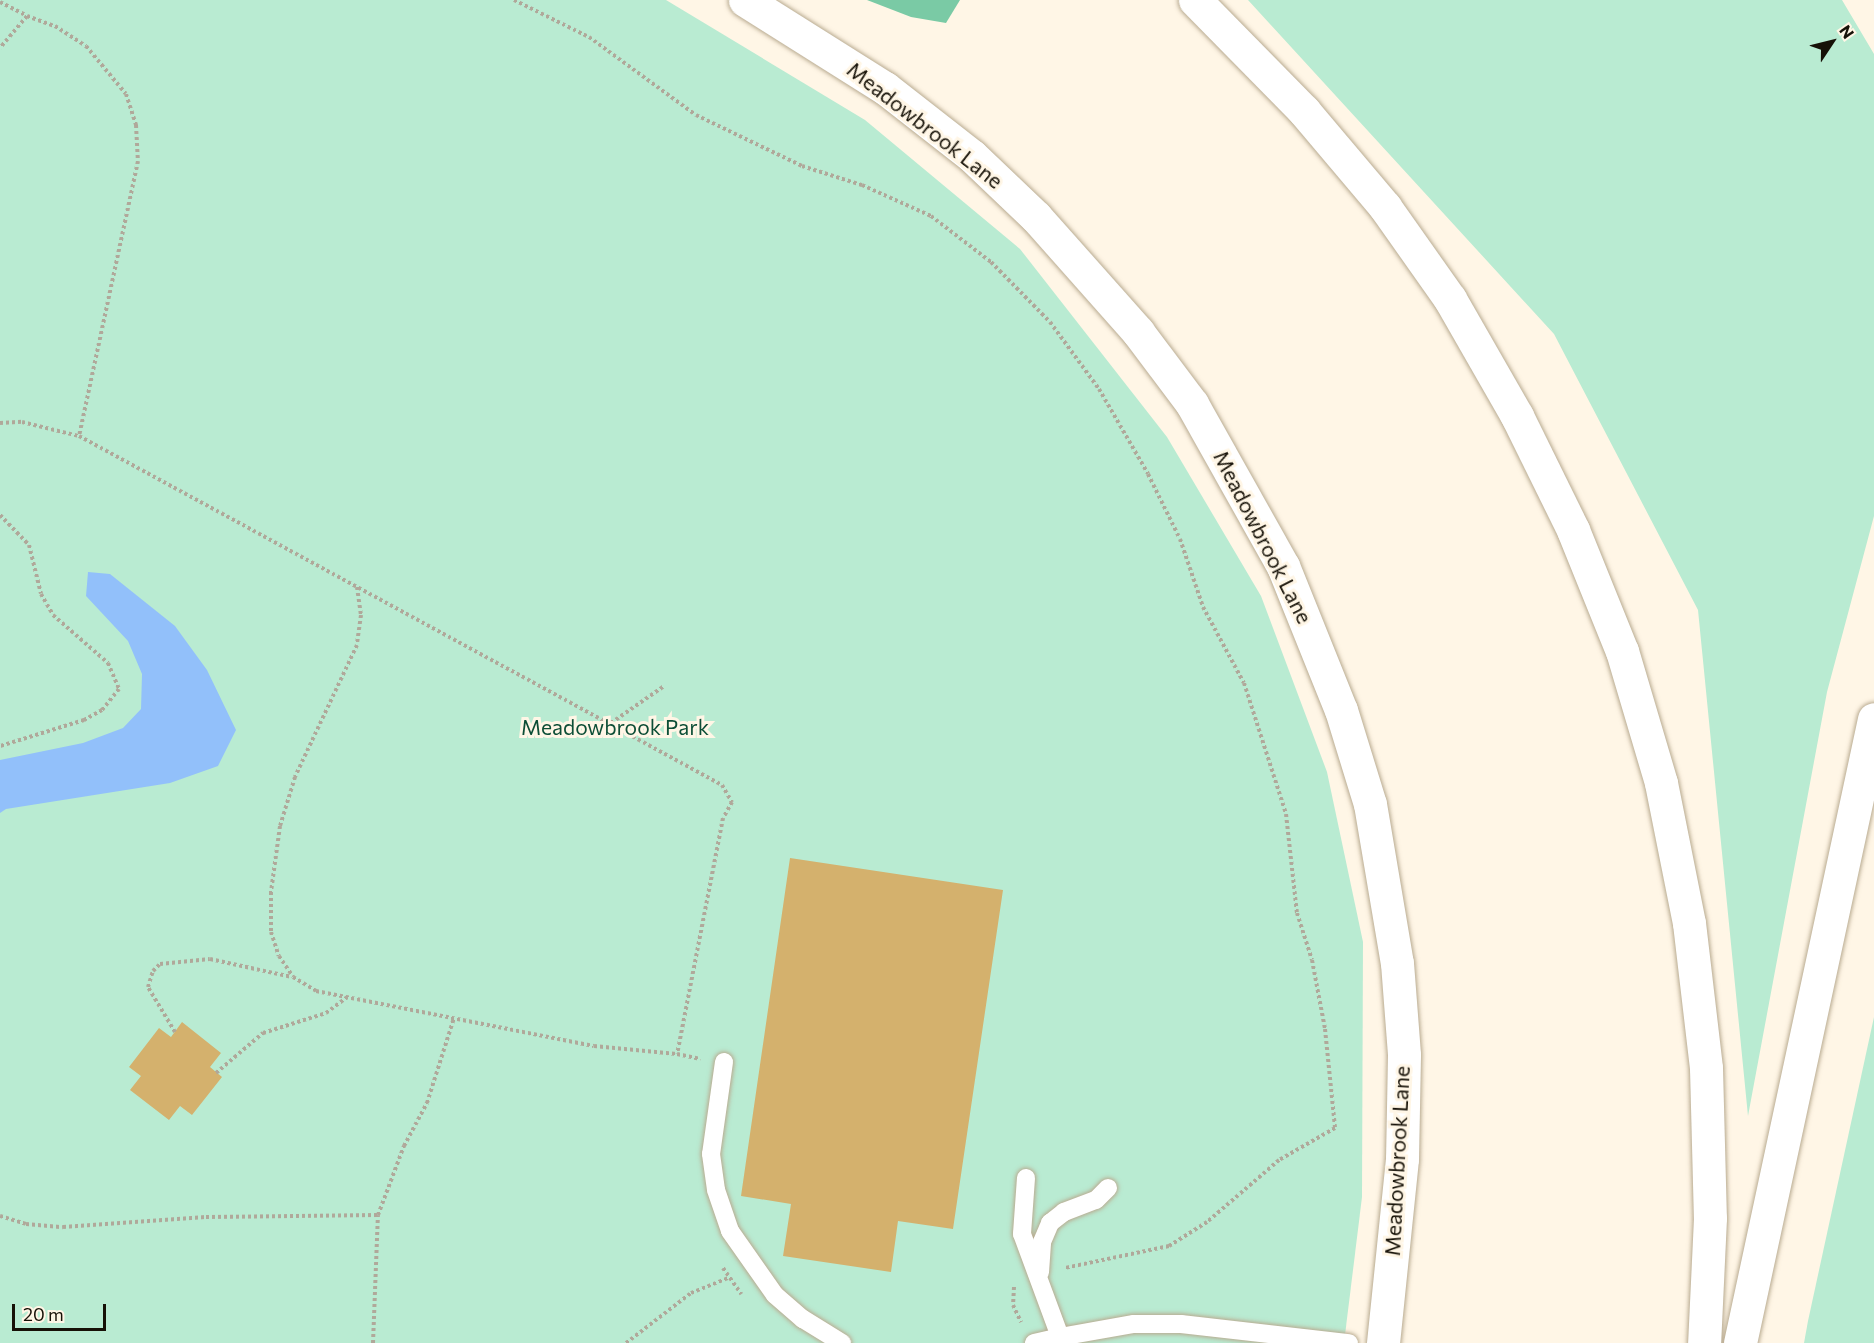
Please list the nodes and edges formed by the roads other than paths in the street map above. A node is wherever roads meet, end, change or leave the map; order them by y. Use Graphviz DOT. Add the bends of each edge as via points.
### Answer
graph roads {
  1 [pos="745,0"];
  2 [pos="1196,0"];
  3 [pos="1874,718"];
  4 [pos="724,1062"];
  5 [pos="1026,1178"];
  6 [pos="1108,1188"];
  7 [pos="1039,1274"];
  8 [pos="1060,1337"];
  9 [pos="842,1343"];
  10 [pos="1034,1343"];
  11 [pos="1349,1343"];
  12 [pos="1383,1343"];
  13 [pos="1704,1343"];
  14 [pos="1740,1343"];
  1 -- 12 [label="main road, Meadowbrook Lane" via="885,88 972,156 1036,217 1138,332 1192,404 1283,566 1341,710 1370,804 1397,963 1404,1055 1402,1159"];
  2 -- 13 [label="main road" via="1304,111 1385,207 1450,299 1516,416 1573,530 1622,651 1661,783 1689,922 1704,1046 1710,1218"];
  3 -- 14 [label="main road"];
  4 -- 9 [label="lane" via="711,1155 716,1190 730,1231 776,1295 803,1319"];
  5 -- 7 [label="lane" via="1022,1234"];
  6 -- 7 [label="lane" via="1096,1200 1064,1212 1050,1223 1042,1242"];
  7 -- 8 [label="lane"];
  8 -- 10 [label="lane"];
  8 -- 11 [label="lane" via="1134,1324 1180,1324"];
}
